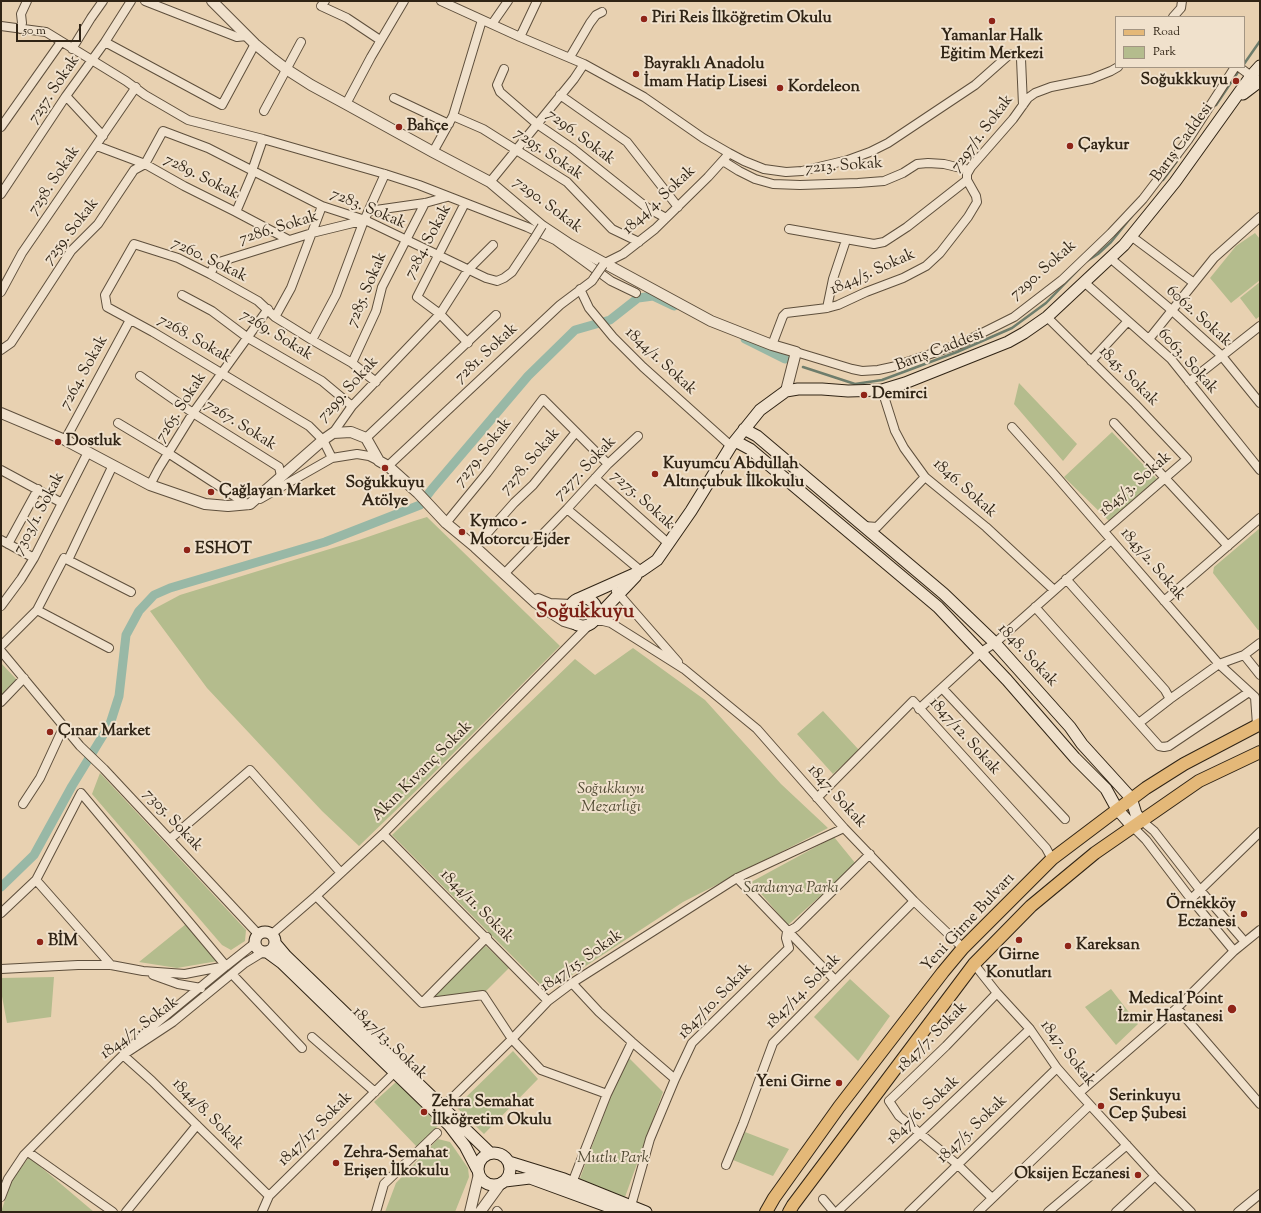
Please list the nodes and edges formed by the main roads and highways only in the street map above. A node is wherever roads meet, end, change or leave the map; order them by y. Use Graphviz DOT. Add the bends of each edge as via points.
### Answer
graph roads {
  1 [pos="1260,66"];
  2 [pos="1256,78"];
  3 [pos="744,429"];
  4 [pos="733,443"];
  5 [pos="641,571"];
  6 [pos="575,602"];
  7 [pos="593,621"];
  8 [pos="1258,725"];
  9 [pos="1260,752"];
  10 [pos="1131,798"];
  11 [pos="1117,809"];
  12 [pos="1138,824"];
  13 [pos="273,939"];
  14 [pos="265,952"];
  15 [pos="490,1153"];
  16 [pos="509,1162"];
  17 [pos="478,1172"];
  18 [pos="503,1182"];
  19 [pos="627,1209"];
  20 [pos="646,1212"];
  21 [pos="766,1212"];
  22 [pos="789,1212"];
  1 -- 2 [label="main road, Barış Caddesi"];
  2 -- 3 [label="main road, Barış Caddesi" via="1233,102 1175,182 1131,236 1047,317 1024,333 1008,342 882,390 786,391 760,410"];
  3 -- 4 [label="main road"];
  3 -- 10 [label="main road, 1848. Sokak" via="757,436 944,594 995,643"];
  4 -- 5 [label="main road" via="669,544 657,560"];
  4 -- 11 [label="main road, 1848. Sokak" via="750,449 938,607 1007,680 1074,758 1106,789"];
  5 -- 6 [label="main road"];
  5 -- 7 [label="main road"];
  6 -- 7 [label="main road" via="583,598 592,602 596,609"];
  6 -- 7 [label="main road" via="569,614 570,618 577,625 586,626"];
  8 -- 10 [label="main road, Yeni Girne Bulvarı" via="1184,764"];
  9 -- 12 [label="main road, Yeni Girne Bulvarı" via="1199,781"];
  10 -- 11 [label="main road, Yeni Girne Bulvarı"];
  10 -- 12 [label="main road, 1848. Sokak"];
  11 -- 12 [label="main road, 1848. Sokak"];
  11 -- 21 [label="main road, Yeni Girne Bulvarı" via="1052,859 942,972 839,1107"];
  12 -- 22 [label="main road, Yeni Girne Bulvarı" via="1095,853 1031,906 974,964"];
  13 -- 14 [label="main road" via="272,949"];
  13 -- 14 [label="main road" via="265,933 257,939 258,949"];
  13 -- 15 [label="main road, 1847/13. Sokak" via="286,956"];
  14 -- 17 [label="main road, 1847/13. Sokak" via="282,963 449,1125 465,1146"];
  15 -- 16 [label="main road" via="501,1154"];
  15 -- 17 [label="main road" via="481,1158"];
  16 -- 18 [label="main road" via="510,1172"];
  16 -- 19 [label="main road" via="572,1183"];
  17 -- 18 [label="main road" via="486,1183 491,1185"];
  18 -- 19 [label="main road" via="530,1178"];
  19 -- 20 [label="main road"];
}
